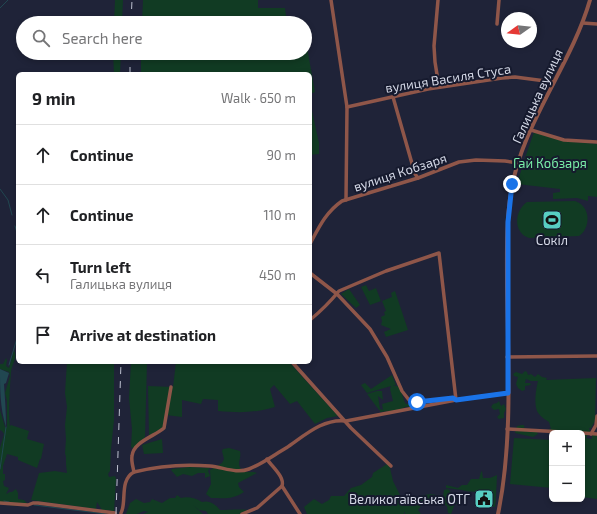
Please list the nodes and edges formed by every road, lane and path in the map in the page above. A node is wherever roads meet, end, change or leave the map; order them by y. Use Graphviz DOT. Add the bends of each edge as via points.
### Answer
graph roads {
  1 [pos="331,0"];
  2 [pos="438,0"];
  3 [pos="499,0"];
  4 [pos="590,0"];
  5 [pos="582,23"];
  6 [pos="497,24"];
  7 [pos="597,24"];
  8 [pos="553,82"];
  9 [pos="439,87"];
  10 [pos="393,97"];
  11 [pos="347,107"];
  12 [pos="531,130"];
  13 [pos="597,142"];
  14 [pos="518,163"];
  15 [pos="418,178"];
  16 [pos="346,200"];
  17 [pos="312,240"];
  18 [pos="312,275"];
  19 [pos="337,294"];
  20 [pos="312,318"];
  21 [pos="597,356"];
  22 [pos="507,357"];
  23 [pos="294,364"];
  24 [pos="171,387"];
  25 [pos="508,393"];
  26 [pos="456,400"];
  27 [pos="597,416"];
  28 [pos="346,421"];
  29 [pos="507,429"];
  30 [pos="549,431"];
  31 [pos="585,433"];
  32 [pos="591,434"];
  33 [pos="597,434"];
  34 [pos="267,459"];
  35 [pos="391,466"];
  36 [pos="134,472"];
  37 [pos="282,486"];
  38 [pos="0,503"];
  39 [pos="115,513"];
  40 [pos="121,513"];
  41 [pos="242,514"];
  42 [pos="300,514"];
  43 [pos="498,514"];
  1 -- 11 [label="street"];
  2 -- 9 [label="street" via="434,46"];
  3 -- 6 [label="street"];
  4 -- 5 [label="street, Галицька вулиця"];
  5 -- 7 [label="street"];
  5 -- 8 [label="street, Галицька вулиця"];
  8 -- 9 [label="street, вулиця Василя Стуса" via="515,77"];
  8 -- 12 [label="street, Галицька вулиця"];
  9 -- 10 [label="street, вулиця Василя Стуса"];
  10 -- 11 [label="street, вулиця Василя Стуса"];
  10 -- 15 [label="street"];
  11 -- 16 [label="street"];
  12 -- 13 [label="street" via="564,140"];
  12 -- 14 [label="street, Галицька вулиця"];
  14 -- 15 [label="street, вулиця Кобзаря" via="476,160 460,162"];
  14 -- 22 [label="street, Галицька вулиця" via="512,184 508,222"];
  15 -- 16 [label="street, вулиця Кобзаря"];
  16 -- 17 [label="street, вулиця Кобзаря" via="334,206 326,215"];
  18 -- 19 [label="street"];
  19 -- 20 [label="street"];
  19 -- 26 [label="street" via="377,337 402,391 409,400"];
  19 -- 26 [label="street" via="347,287 386,271 439,253"];
  21 -- 22 [label="street"];
  22 -- 25 [label="street, Галицька вулиця"];
  23 -- 28 [label="street"];
  24 -- 36 [label="street" via="164,428 136,448 132,456"];
  25 -- 26 [label="street"];
  25 -- 29 [label="street, Галицька вулиця"];
  26 -- 28 [label="street"];
  27 -- 32 [label="street"];
  28 -- 34 [label="street" via="333,421 310,431"];
  28 -- 35 [label="street"];
  29 -- 30 [label="street"];
  29 -- 43 [label="street, Галицька вулиця"];
  31 -- 32 [label="street"];
  32 -- 33 [label="street"];
  34 -- 36 [label="street" via="248,470 196,466 163,467"];
  34 -- 37 [label="street" via="282,480"];
  36 -- 40 [label="street" via="125,485"];
  37 -- 41 [label="street" via="257,508"];
  37 -- 42 [label="street"];
  38 -- 39 [label="street" via="38,503"];
}
